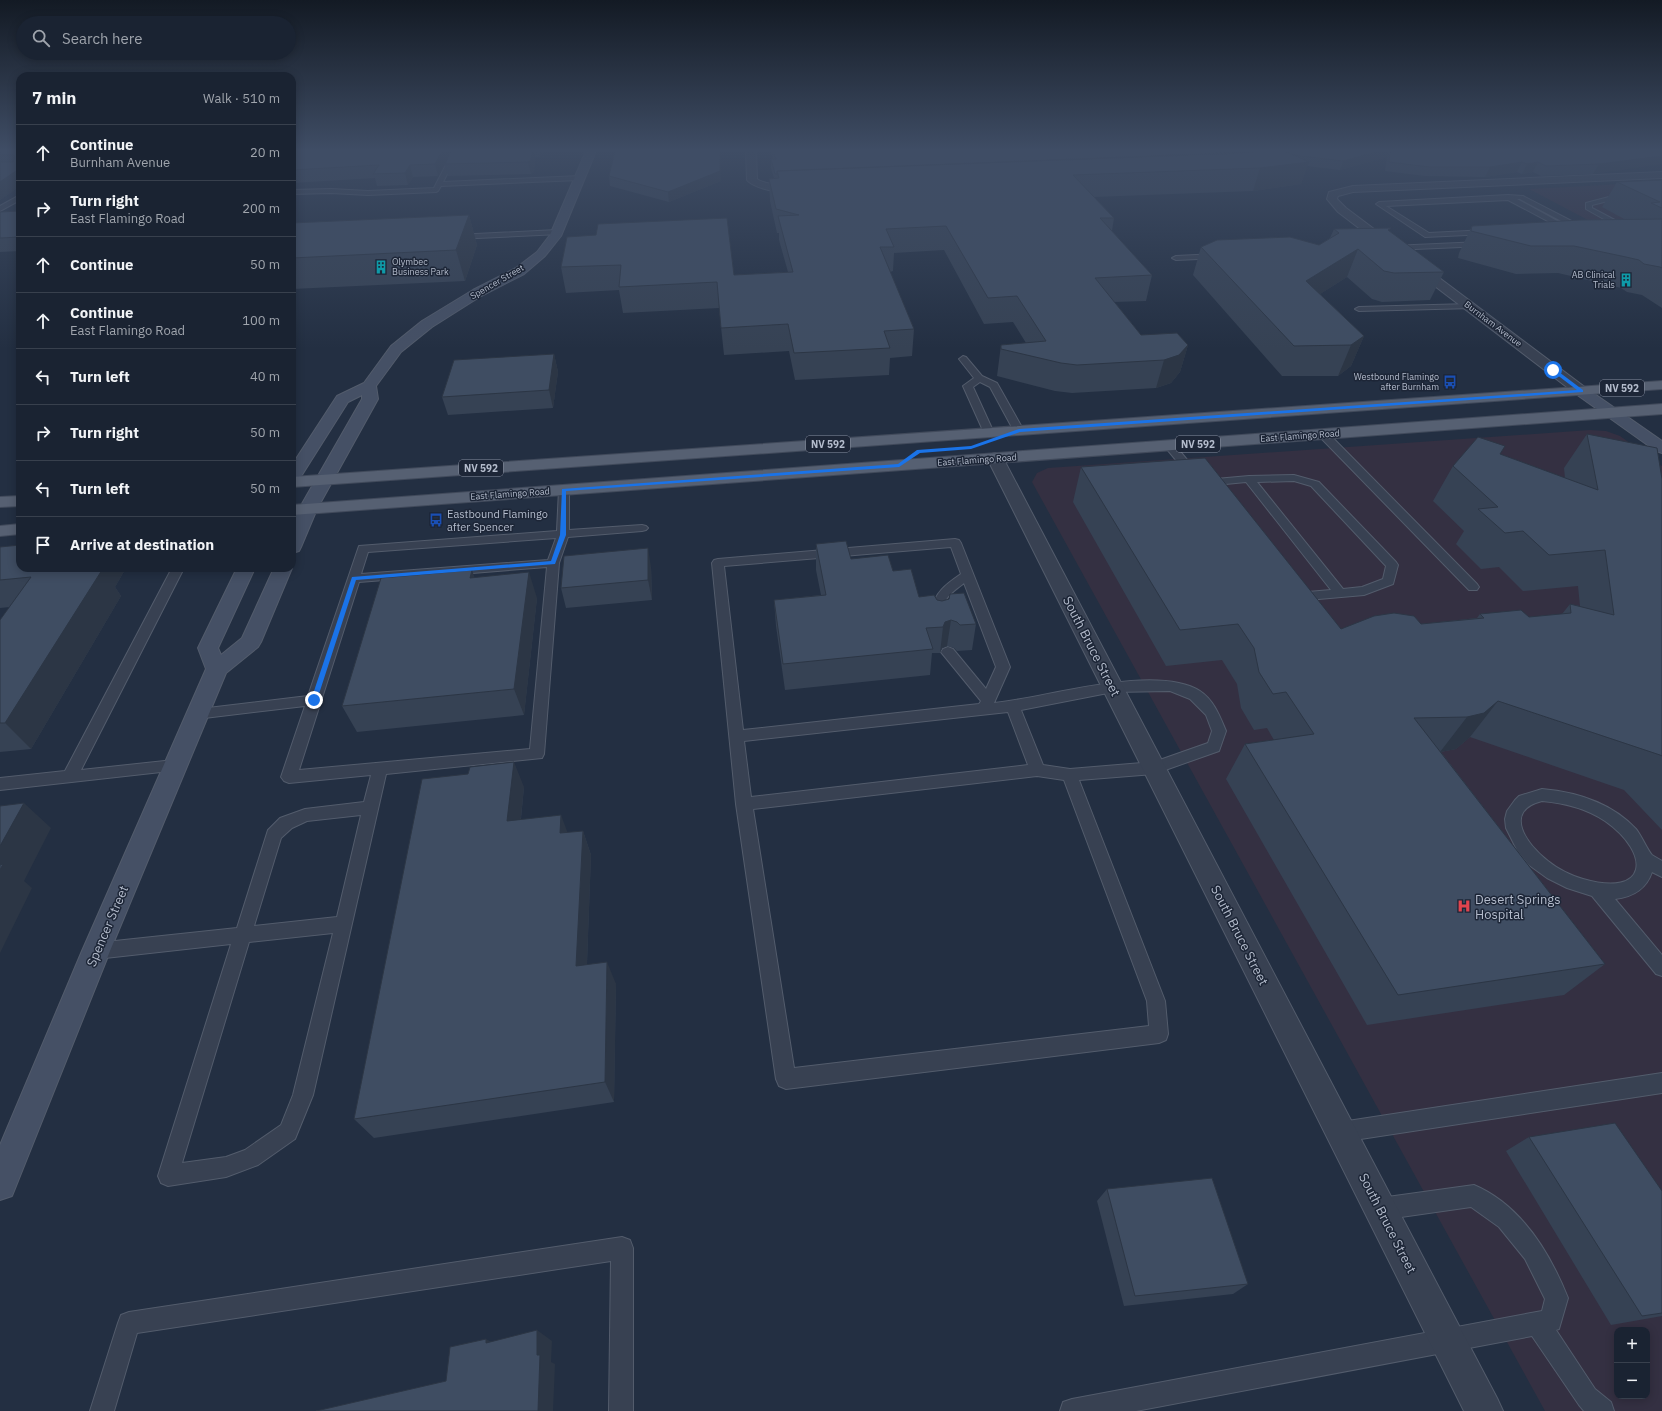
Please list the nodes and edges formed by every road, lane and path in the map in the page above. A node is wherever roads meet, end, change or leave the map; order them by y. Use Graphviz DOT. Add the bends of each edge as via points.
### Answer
graph roads {
  1 [pos="563,217"];
  2 [pos="1351,217"];
  3 [pos="1399,217"];
  4 [pos="1545,217"];
  5 [pos="1560,217"];
  6 [pos="1604,217"];
  7 [pos="1549,228"];
  8 [pos="1496,231"];
  9 [pos="1630,231"];
  10 [pos="557,232"];
  11 [pos="451,237"];
  12 [pos="1581,239"];
  13 [pos="1490,243"];
  14 [pos="1392,248"];
  15 [pos="1377,249"];
  16 [pos="1222,256"];
  17 [pos="1176,258"];
  18 [pos="1470,306"];
  19 [pos="1359,309"];
  20 [pos="963,358"];
  21 [pos="979,378"];
  22 [pos="1662,385"];
  23 [pos="369,386"];
  24 [pos="1581,391"];
  25 [pos="1662,409"];
  26 [pos="1612,413"];
  27 [pos="1100,425"];
  28 [pos="1019,431"];
  29 [pos="989,433"];
  30 [pos="1323,434"];
  31 [pos="1170,446"];
  32 [pos="1662,448"];
  33 [pos="995,458"];
  34 [pos="899,465"];
  35 [pos="296,472"];
  36 [pos="1249,479"];
  37 [pos="325,480"];
  38 [pos="296,482"];
  39 [pos="1200,484"];
  40 [pos="564,490"];
  41 [pos="1210,496"];
  42 [pos="16,501"];
  43 [pos="0,502"];
  44 [pos="300,509"];
  45 [pos="296,528"];
  46 [pos="642,528"];
  47 [pos="16,529"];
  48 [pos="0,531"];
  49 [pos="563,535"];
  50 [pos="553,563"];
  51 [pos="176,572"];
  52 [pos="244,572"];
  53 [pos="281,572"];
  54 [pos="967,576"];
  55 [pos="354,578"];
  56 [pos="1473,587"];
  57 [pos="1284,591"];
  58 [pos="1340,593"];
  59 [pos="939,621"];
  60 [pos="948,652"];
  61 [pos="217,669"];
  62 [pos="1112,687"];
  63 [pos="314,700"];
  64 [pos="986,704"];
  65 [pos="1013,706"];
  66 [pos="196,714"];
  67 [pos="736,736"];
  68 [pos="174,766"];
  69 [pos="1154,768"];
  70 [pos="380,769"];
  71 [pos="1037,770"];
  72 [pos="1070,775"];
  73 [pos="70,777"];
  74 [pos="0,784"];
  75 [pos="744,804"];
  76 [pos="370,808"];
  77 [pos="1645,859"];
  78 [pos="1662,870"];
  79 [pos="1598,891"];
  80 [pos="343,924"];
  81 [pos="242,935"];
  82 [pos="96,951"];
  83 [pos="1662,968"];
  84 [pos="1662,1083"];
  85 [pos="1341,1132"];
  86 [pos="0,1184"];
  87 [pos="1380,1209"];
  88 [pos="1538,1324"];
  89 [pos="1448,1342"];
  90 [pos="102,1411"];
  91 [pos="621,1411"];
  92 [pos="1072,1411"];
  93 [pos="1484,1411"];
  94 [pos="1602,1411"];
  1 -- 10 [label="street, Spencer Street"];
  2 -- 14 [label="street, Burnham Avenue"];
  3 -- 8 [label="lane" via="1428,235"];
  4 -- 7 [label="lane" via="1564,227"];
  5 -- 12 [label="lane" via="1587,231"];
  6 -- 9 [label="lane"];
  10 -- 11 [label="lane"];
  10 -- 23 [label="street, Spencer Street" via="541,254 520,271 426,324 396,349"];
  13 -- 14 [label="lane"];
  14 -- 15 [label="lane"];
  14 -- 18 [label="street, Burnham Avenue"];
  16 -- 17 [label="lane"];
  18 -- 19 [label="lane"];
  18 -- 24 [label="street, Burnham Avenue"];
  20 -- 21 [label="lane"];
  21 -- 28 [label="lane" via="994,385"];
  21 -- 29 [label="lane" via="968,386"];
  22 -- 24 [label="main road, NV 592"];
  23 -- 35 [label="street, Spencer Street" via="342,400"];
  23 -- 37 [label="street, Spencer Street" via="370,399"];
  24 -- 26 [label="street, Burnham Avenue"];
  24 -- 27 [label="main road, NV 592"];
  25 -- 26 [label="main road, East Flamingo Road / NV 592"];
  26 -- 30 [label="main road, East Flamingo Road / NV 592"];
  26 -- 32 [label="street, Burnham Avenue"];
  27 -- 28 [label="main road, NV 592"];
  27 -- 33 [label="main road" via="1086,439 1024,444"];
  28 -- 29 [label="main road, NV 592"];
  28 -- 34 [label="main road" via="971,448 919,451"];
  29 -- 37 [label="main road, NV 592"];
  30 -- 31 [label="main road, East Flamingo Road / NV 592"];
  30 -- 56 [label="lane"];
  31 -- 33 [label="main road, East Flamingo Road / NV 592"];
  31 -- 39 [label="lane"];
  33 -- 34 [label="main road, East Flamingo Road / NV 592"];
  33 -- 62 [label="street, South Bruce Street"];
  34 -- 40 [label="main road, East Flamingo Road / NV 592"];
  36 -- 39 [label="lane"];
  36 -- 58 [label="lane"];
  36 -- 58 [label="lane" via="1294,478 1315,484 1392,565 1389,581 1364,591"];
  37 -- 38 [label="main road, NV 592"];
  37 -- 44 [label="street, Spencer Street"];
  39 -- 41 [label="lane"];
  40 -- 44 [label="main road, East Flamingo Road / NV 592"];
  40 -- 49 [label="lane"];
  42 -- 43 [label="main road"];
  44 -- 45 [label="street, Spencer Street"];
  46 -- 49 [label="lane"];
  47 -- 48 [label="main road"];
  49 -- 50 [label="lane"];
  49 -- 55 [label="lane" via="363,549"];
  50 -- 55 [label="lane"];
  50 -- 70 [label="lane" via="537,754"];
  51 -- 73 [label="lane"];
  52 -- 61 [label="street" via="208,648"];
  53 -- 61 [label="street, Spencer Street" via="251,642"];
  54 -- 59 [label="lane" via="949,588 939,602"];
  54 -- 64 [label="lane" via="1003,667"];
  54 -- 67 [label="lane" via="955,543 718,563"];
  55 -- 63 [label="lane"];
  57 -- 58 [label="lane" via="1288,598"];
  60 -- 64 [label="lane"];
  61 -- 66 [label="street, Spencer Street"];
  62 -- 65 [label="lane"];
  62 -- 69 [label="street, South Bruce Street"];
  62 -- 69 [label="lane" via="1171,686 1195,695 1212,713 1219,731 1214,747"];
  63 -- 66 [label="lane"];
  63 -- 70 [label="lane" via="289,777"];
  64 -- 65 [label="lane"];
  64 -- 67 [label="lane"];
  65 -- 71 [label="lane"];
  66 -- 68 [label="street, Spencer Street"];
  67 -- 75 [label="lane"];
  68 -- 73 [label="lane"];
  68 -- 82 [label="street, Spencer Street"];
  69 -- 72 [label="lane"];
  69 -- 85 [label="street, South Bruce Street"];
  70 -- 76 [label="lane"];
  71 -- 72 [label="lane"];
  71 -- 75 [label="lane"];
  72 -- 75 [label="lane" via="1156,1001 1159,1034 786,1079"];
  73 -- 74 [label="lane"];
  76 -- 80 [label="lane"];
  76 -- 81 [label="lane" via="305,816 286,823 274,835"];
  77 -- 78 [label="lane"];
  77 -- 79 [label="lane" via="1646,871 1641,882 1631,889 1616,892"];
  77 -- 79 [label="lane" via="1627,832 1595,808 1559,796 1529,798 1519,804 1514,813 1513,825 1528,852 1559,877 1578,886"];
  79 -- 83 [label="lane"];
  80 -- 81 [label="lane"];
  80 -- 81 [label="lane" via="303,1095 288,1132 251,1158 226,1167 168,1176"];
  81 -- 82 [label="lane"];
  82 -- 86 [label="street, Spencer Street"];
  84 -- 85 [label="lane"];
  85 -- 87 [label="street, South Bruce Street"];
  87 -- 88 [label="lane" via="1474,1196 1507,1219 1534,1251 1557,1298 1551,1321"];
  87 -- 89 [label="street, South Bruce Street"];
  88 -- 89 [label="lane"];
  88 -- 94 [label="lane" via="1587,1397"];
  89 -- 92 [label="lane"];
  89 -- 93 [label="street, South Bruce Street"];
  90 -- 91 [label="lane" via="129,1323 622,1248"];
}
